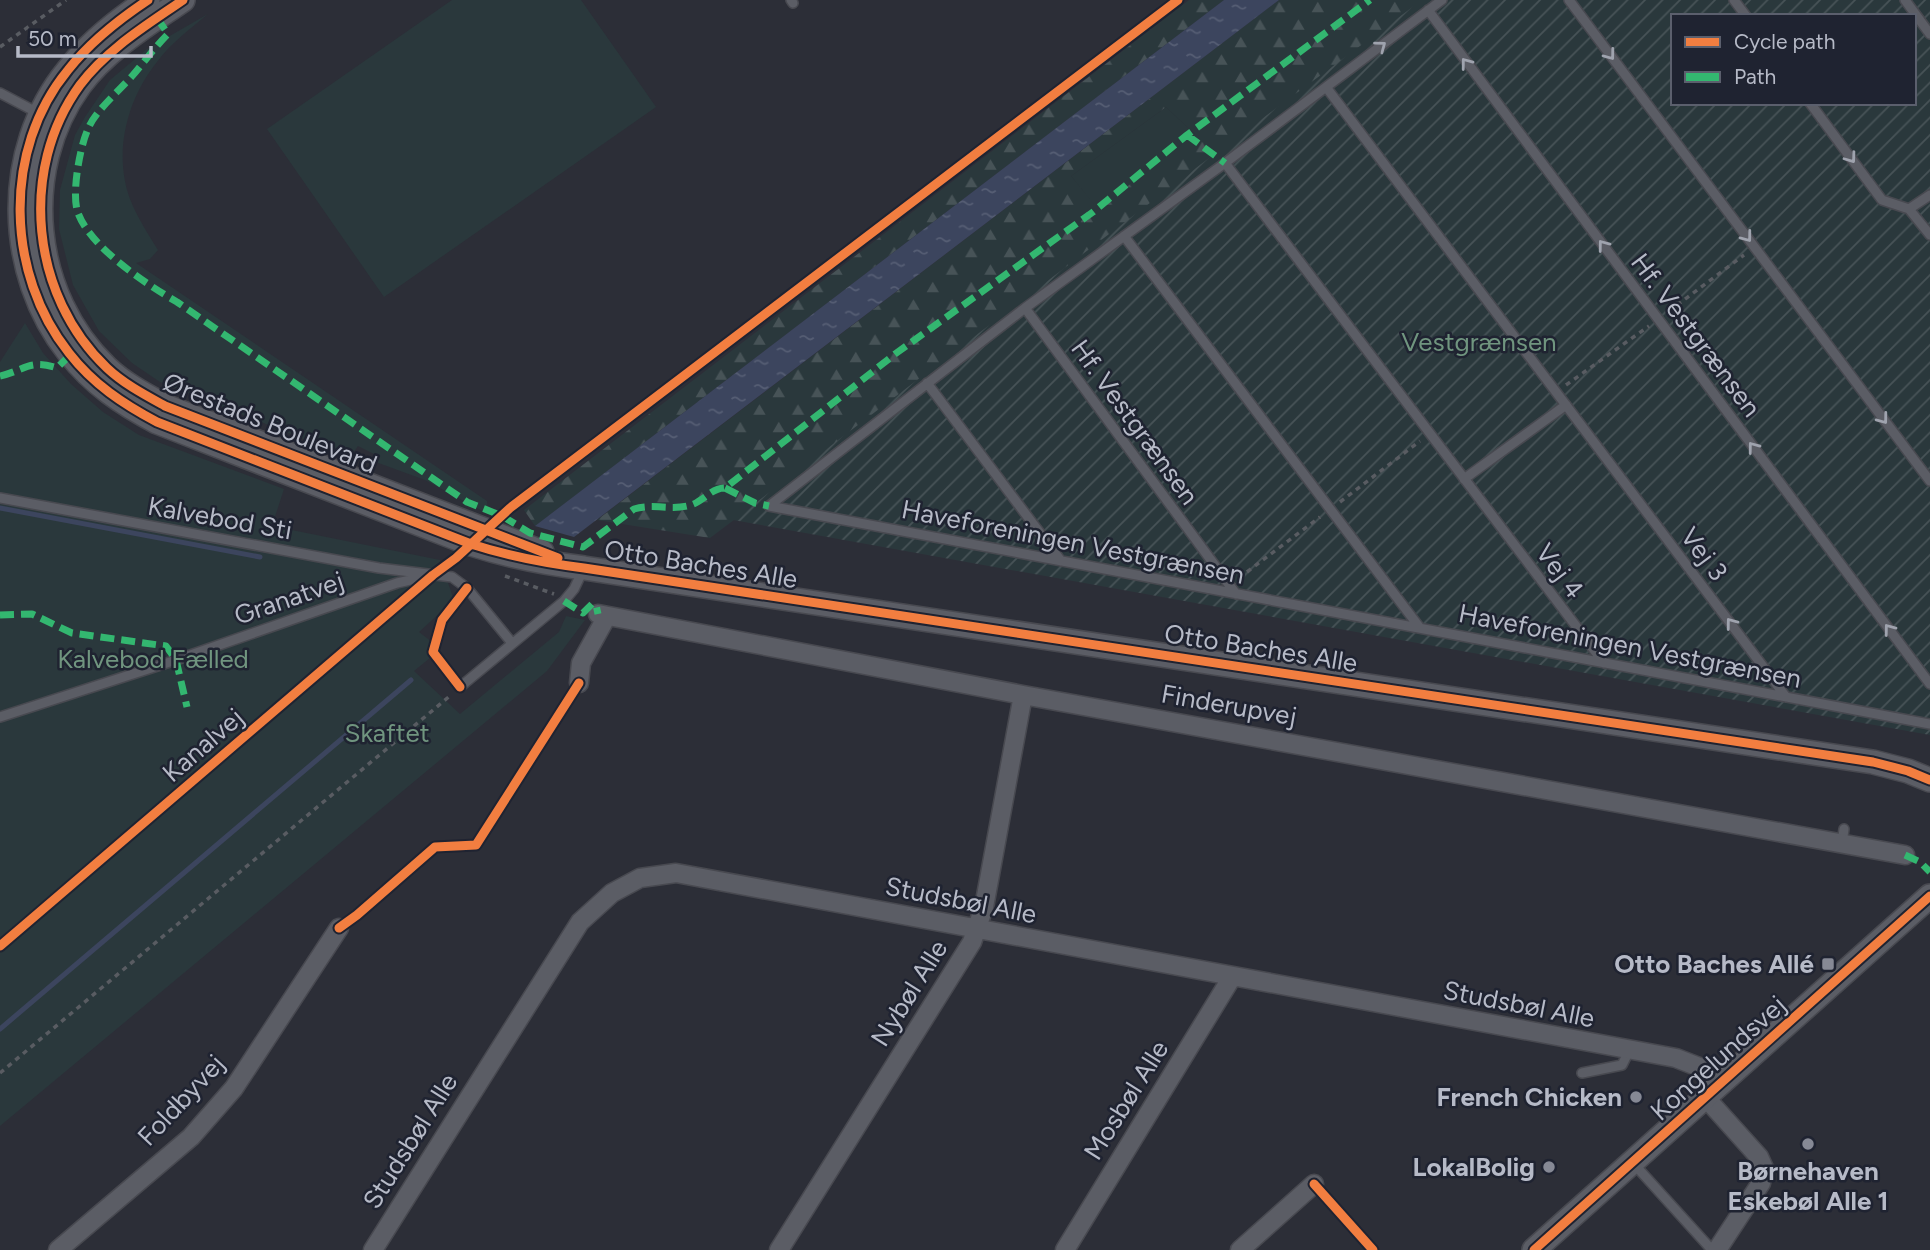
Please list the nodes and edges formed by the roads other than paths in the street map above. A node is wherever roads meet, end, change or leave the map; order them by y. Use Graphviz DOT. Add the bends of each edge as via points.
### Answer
graph roads {
  1 [pos="148,0"];
  2 [pos="183,0"];
  3 [pos="1442,0"];
  4 [pos="1569,0"];
  5 [pos="1427,10"];
  6 [pos="1916,15"];
  7 [pos="1930,34"];
  8 [pos="1326,87"];
  9 [pos="0,93"];
  10 [pos="1811,105"];
  11 [pos="41,114"];
  12 [pos="1225,163"];
  13 [pos="1930,195"];
  14 [pos="1909,209"];
  15 [pos="1930,235"];
  16 [pos="1124,236"];
  17 [pos="1025,308"];
  18 [pos="927,383"];
  19 [pos="1566,405"];
  20 [pos="1464,479"];
  21 [pos="1930,481"];
  22 [pos="0,498"];
  23 [pos="478,537"];
  24 [pos="1061,561"];
  25 [pos="584,568"];
  26 [pos="433,575"];
  27 [pos="1236,594"];
  28 [pos="1420,628"];
  29 [pos="512,643"];
  30 [pos="1604,663"];
  31 [pos="579,683"];
  32 [pos="1930,684"];
  33 [pos="460,687"];
  34 [pos="1023,695"];
  35 [pos="1786,697"];
  36 [pos="0,717"];
  37 [pos="1930,724"];
  38 [pos="1930,780"];
  39 [pos="1905,855"];
  40 [pos="1930,896"];
  41 [pos="339,928"];
  42 [pos="976,930"];
  43 [pos="0,946"];
  44 [pos="1232,977"];
  45 [pos="1629,1051"];
  46 [pos="1582,1073"];
  47 [pos="1713,1092"];
  48 [pos="1633,1162"];
  49 [pos="1314,1184"];
  50 [pos="58,1250"];
  51 [pos="373,1250"];
  52 [pos="779,1250"];
  53 [pos="1065,1250"];
  54 [pos="1240,1250"];
  55 [pos="1534,1250"];
  56 [pos="1715,1250"];
  1 -- 11 [label="street, Ørestads Boulevard" via="93,42 66,72"];
  2 -- 23 [label="street, Ørestads Boulevard" via="105,57 61,116 41,185 39,218 52,281 66,313 108,369 165,406"];
  3 -- 5 [label="lane"];
  4 -- 21 [label="lane, one-way"];
  8 -- 5 [label="lane, one-way"];
  32 -- 5 [label="lane, Hf. Vestgrænsen, one-way"];
  6 -- 7 [label="lane"];
  8 -- 12 [label="lane, Haveforeningen Vestgrænsen"];
  8 -- 19 [label="lane"];
  9 -- 11 [label="lane"];
  10 -- 14 [label="lane, one-way" via="1882,200"];
  11 -- 23 [label="street, Ørestads Boulevard" via="21,181 24,255 49,324 95,382 157,422"];
  12 -- 16 [label="lane, Haveforeningen Vestgrænsen"];
  12 -- 20 [label="lane"];
  13 -- 14 [label="lane"];
  14 -- 15 [label="lane"];
  16 -- 17 [label="lane, Haveforeningen Vestgrænsen"];
  16 -- 28 [label="lane"];
  17 -- 18 [label="lane, Haveforeningen Vestgrænsen"];
  17 -- 27 [label="lane, Hf. Vestgrænsen"];
  18 -- 24 [label="lane"];
  18 -- 24 [label="lane, Haveforeningen Vestgrænsen" via="769,506"];
  19 -- 20 [label="lane"];
  35 -- 19 [label="lane, Vej 3, one-way"];
  20 -- 30 [label="lane, Vej 4"];
  22 -- 26 [label="lane, Kalvebod Sti"];
  23 -- 25 [label="street, Otto Baches Alle" via="509,556"];
  24 -- 27 [label="lane, Haveforeningen Vestgrænsen"];
  25 -- 29 [label="lane" via="564,601"];
  25 -- 38 [label="street, Otto Baches Alle" via="1873,762"];
  26 -- 29 [label="lane, Kalvebod Sti" via="452,577 467,589"];
  26 -- 36 [label="lane, Granatvej" via="397,583"];
  26 -- 43 [label="lane, Kanalvej"];
  27 -- 28 [label="lane, Haveforeningen Vestgrænsen"];
  28 -- 30 [label="lane, Haveforeningen Vestgrænsen"];
  29 -- 33 [label="lane"];
  30 -- 35 [label="lane, Haveforeningen Vestgrænsen"];
  31 -- 34 [label="street, Finderupvej" via="581,663 602,615"];
  34 -- 39 [label="street, Finderupvej" via="1843,836"];
  34 -- 42 [label="street, Nybøl Alle"];
  35 -- 37 [label="lane, Haveforeningen Vestgrænsen"];
  40 -- 47 [label="street, Kongelundsvej"];
  41 -- 50 [label="street, Foldbyvej" via="234,1088 191,1136"];
  42 -- 44 [label="street, Studsbøl Alle"];
  42 -- 51 [label="street, Studsbøl Alle" via="676,873 640,878 612,893 580,922"];
  42 -- 52 [label="street, Nybøl Alle"];
  44 -- 45 [label="street, Studsbøl Alle"];
  44 -- 53 [label="street, Mosbøl Alle"];
  45 -- 46 [label="lane" via="1622,1065"];
  45 -- 47 [label="street, Studsbøl Alle" via="1699,1067"];
  47 -- 48 [label="street, Kongelundsvej"];
  47 -- 56 [label="street, Studsbøl Alle" via="1764,1168 1761,1183"];
  48 -- 55 [label="street, Kongelundsvej"];
  48 -- 56 [label="lane"];
  49 -- 54 [label="street"];
}
